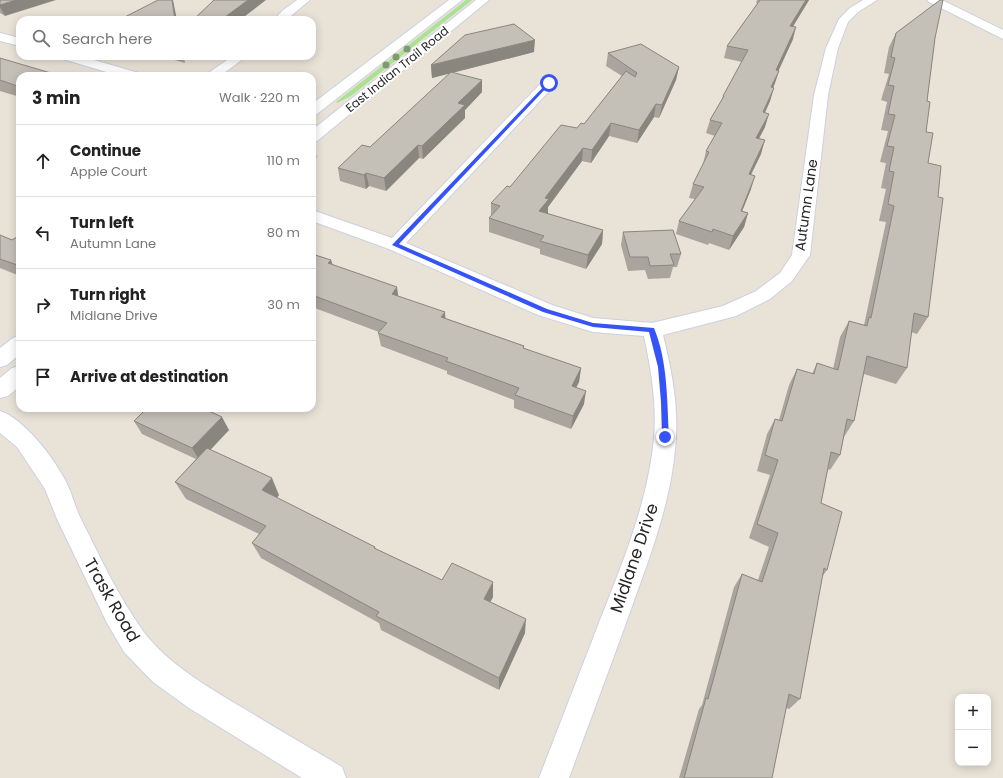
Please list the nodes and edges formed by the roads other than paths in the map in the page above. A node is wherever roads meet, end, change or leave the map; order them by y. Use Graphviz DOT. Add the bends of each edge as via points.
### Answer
graph roads {
  1 [pos="304,0"];
  2 [pos="456,0"];
  3 [pos="483,0"];
  4 [pos="871,0"];
  5 [pos="933,0"];
  6 [pos="283,16"];
  7 [pos="1003,35"];
  8 [pos="0,37"];
  9 [pos="16,41"];
  10 [pos="80,60"];
  11 [pos="235,60"];
  12 [pos="121,72"];
  13 [pos="217,72"];
  14 [pos="549,83"];
  15 [pos="316,108"];
  16 [pos="316,131"];
  17 [pos="316,215"];
  18 [pos="395,245"];
  19 [pos="652,330"];
  20 [pos="16,346"];
  21 [pos="0,359"];
  22 [pos="16,377"];
  23 [pos="0,390"];
  24 [pos="0,420"];
  25 [pos="331,778"];
  26 [pos="554,778"];
  1 -- 6 [label="street"];
  2 -- 15 [label="main road, East Indian Trail Road"];
  3 -- 16 [label="main road, East Indian Trail Road"];
  4 -- 19 [label="street, Autumn Lane" via="854,10 843,21 832,48 821,95 801,255 786,277 763,295 729,311"];
  5 -- 7 [label="main road"];
  8 -- 9 [label="street"];
  10 -- 12 [label="street"];
  11 -- 13 [label="street"];
  14 -- 18 [label="street"];
  17 -- 18 [label="street, Autumn Lane"];
  18 -- 19 [label="street, Autumn Lane" via="545,310 593,325"];
  19 -- 26 [label="street, Midlane Drive" via="661,367 664,402 665,437 659,479 647,531"];
  20 -- 21 [label="main road"];
  22 -- 23 [label="main road"];
  24 -- 25 [label="street, Trask Road" via="24,441 55,484 97,576 116,614 134,642 164,672 199,698"];
}
